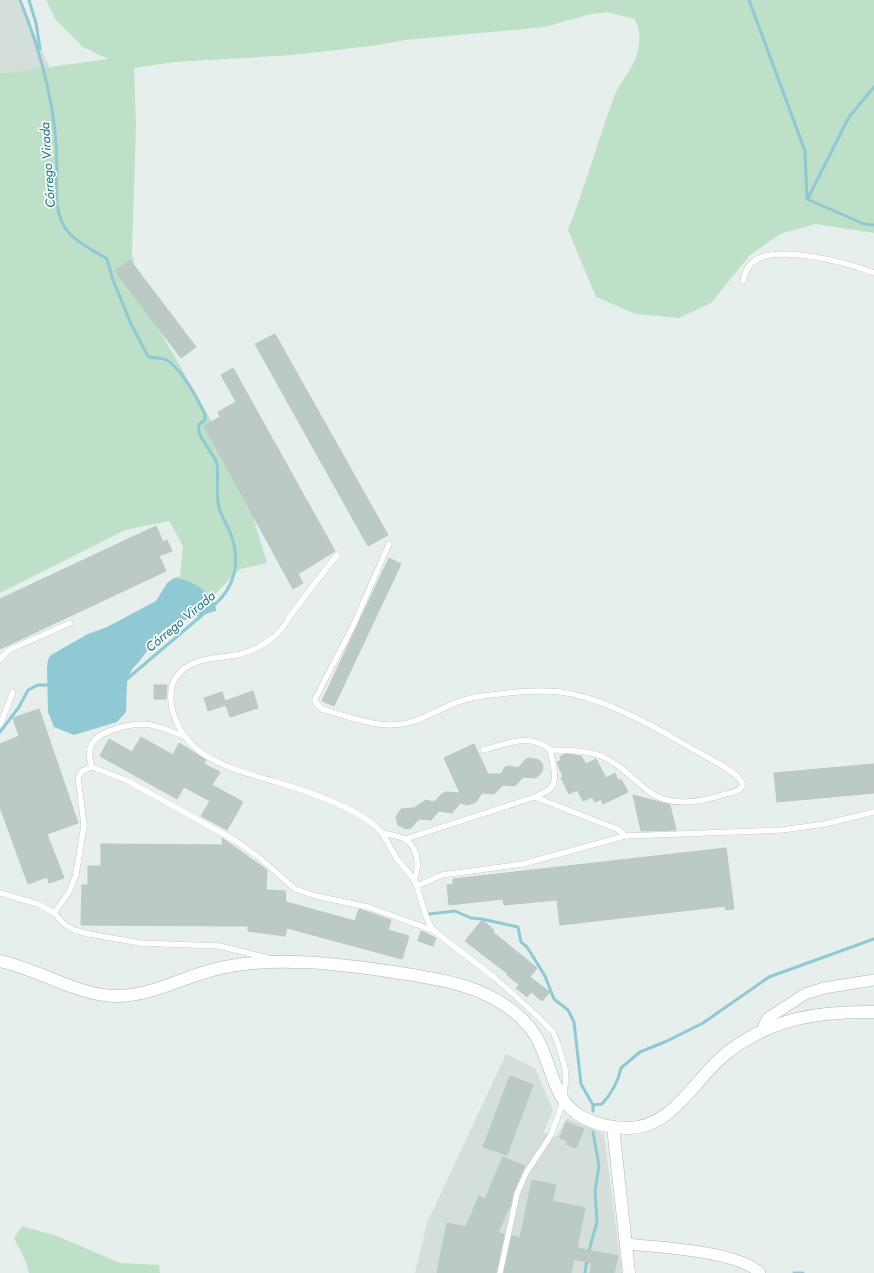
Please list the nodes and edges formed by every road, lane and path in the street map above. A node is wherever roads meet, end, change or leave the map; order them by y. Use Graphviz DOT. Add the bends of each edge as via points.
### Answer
graph roads {
  1 [pos="874,273"];
  2 [pos="743,281"];
  3 [pos="389,544"];
  4 [pos="337,555"];
  5 [pos="70,623"];
  6 [pos="0,659"];
  7 [pos="13,692"];
  8 [pos="0,725"];
  9 [pos="186,737"];
  10 [pos="484,750"];
  11 [pos="550,750"];
  12 [pos="92,767"];
  13 [pos="535,797"];
  14 [pos="874,812"];
  15 [pos="383,833"];
  16 [pos="625,836"];
  17 [pos="405,839"];
  18 [pos="414,879"];
  19 [pos="417,886"];
  20 [pos="0,892"];
  21 [pos="54,913"];
  22 [pos="432,930"];
  23 [pos="0,962"];
  24 [pos="292,963"];
  25 [pos="874,980"];
  26 [pos="874,1012"];
  27 [pos="761,1032"];
  28 [pos="563,1102"];
  29 [pos="613,1127"];
  30 [pos="626,1244"];
  31 [pos="500,1273"];
  32 [pos="629,1273"];
  33 [pos="760,1273"];
  1 -- 2 [label="lane" via="838,262 784,254 753,261"];
  3 -- 11 [label="lane" via="353,626 316,699 315,702 322,709 384,725 397,725 411,723 476,697 524,691 562,692 612,707 667,734 729,771 743,784 740,789 718,796 680,802 652,794 618,765 601,756 578,750"];
  4 -- 9 [label="lane" via="272,639 242,654 195,662 176,677 170,700 178,726"];
  5 -- 6 [label="lane" via="9,650"];
  7 -- 8 [label="lane"];
  9 -- 12 [label="lane" via="144,724 119,728 94,740 90,746"];
  9 -- 15 [label="lane" via="203,754 220,764 318,796 365,818"];
  10 -- 11 [label="lane" via="525,740 536,740"];
  11 -- 13 [label="lane" via="553,783 551,788"];
  12 -- 21 [label="lane" via="82,771 78,778 84,825 76,875 69,892"];
  12 -- 22 [label="lane" via="128,781 236,841 261,859 295,890 368,907"];
  13 -- 16 [label="lane" via="620,830"];
  13 -- 17 [label="lane"];
  14 -- 16 [label="lane" via="825,824 782,830"];
  15 -- 17 [label="lane"];
  15 -- 18 [label="lane" via="397,858"];
  16 -- 19 [label="lane" via="522,864 442,875"];
  17 -- 18 [label="lane" via="415,852 418,865"];
  18 -- 19 [label="lane"];
  19 -- 22 [label="lane" via="423,910"];
  20 -- 21 [label="lane" via="27,900"];
  21 -- 24 [label="lane" via="74,930 113,940 219,946"];
  22 -- 28 [label="lane" via="495,978 552,1032 565,1068"];
  23 -- 24 [label="street" via="22,966 100,995 114,996 145,993 222,968 246,963"];
  24 -- 28 [label="street" via="363,968 430,977 480,991 518,1016 535,1033"];
  25 -- 27 [label="street" via="824,988 805,994 768,1018"];
  26 -- 27 [label="street" via="809,1015"];
  27 -- 29 [label="street" via="716,1062 675,1108 661,1119 644,1126"];
  28 -- 29 [label="street" via="582,1118"];
  28 -- 31 [label="lane" via="551,1135 526,1173 517,1194"];
  29 -- 30 [label="street"];
  30 -- 32 [label="street"];
  30 -- 33 [label="street" via="720,1256 750,1265"];
}
